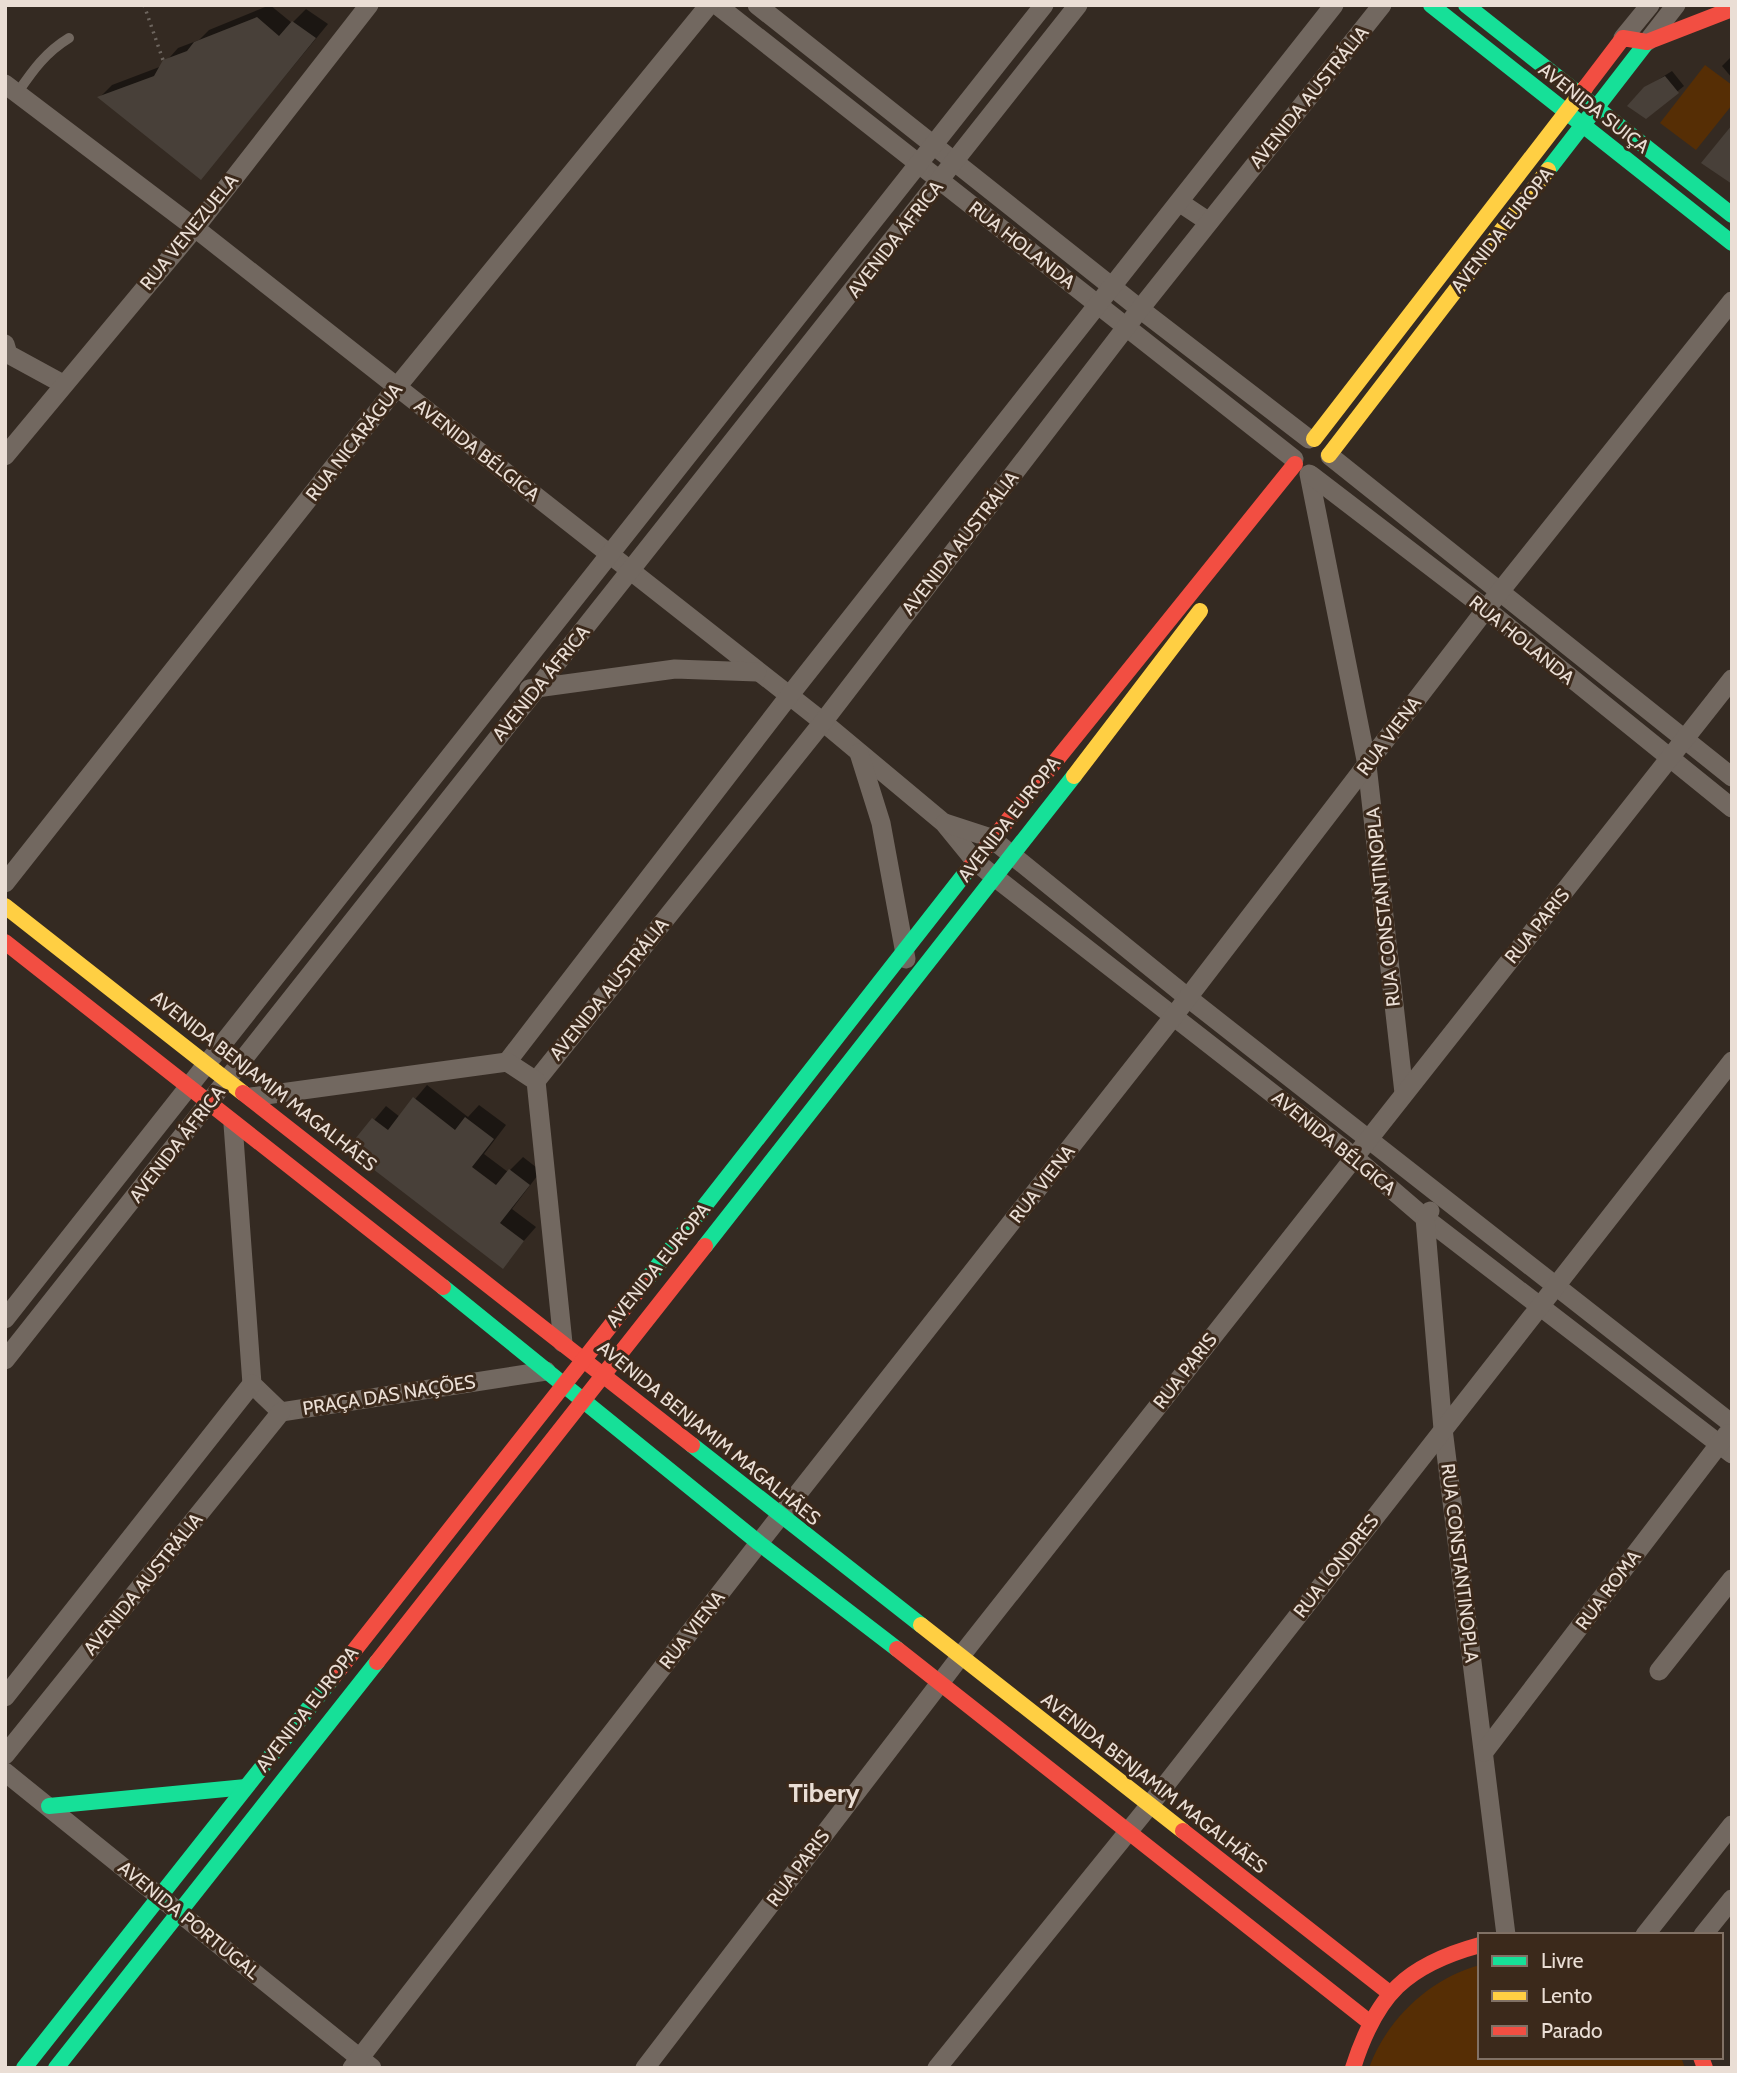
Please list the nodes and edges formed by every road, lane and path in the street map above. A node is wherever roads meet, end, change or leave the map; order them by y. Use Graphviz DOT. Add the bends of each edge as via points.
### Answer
graph roads {
  1 [pos="144,5"];
  2 [pos="369,5"];
  3 [pos="709,5"];
  4 [pos="717,5"];
  5 [pos="757,5"];
  6 [pos="1044,5"];
  7 [pos="1078,5"];
  8 [pos="1334,5"];
  9 [pos="1382,5"];
  10 [pos="1431,5"];
  11 [pos="1466,5"];
  12 [pos="1650,5"];
  13 [pos="1676,5"];
  14 [pos="1732,9"];
  15 [pos="68,38"];
  16 [pos="1623,38"];
  17 [pos="1647,42"];
  18 [pos="163,60"];
  19 [pos="12,88"];
  20 [pos="1581,93"];
  21 [pos="1598,106"];
  22 [pos="1564,112"];
  23 [pos="1582,126"];
  24 [pos="933,146"];
  25 [pos="955,162"];
  26 [pos="918,164"];
  27 [pos="941,181"];
  28 [pos="1179,202"];
  29 [pos="1732,215"];
  30 [pos="1209,222"];
  31 [pos="195,228"];
  32 [pos="1732,243"];
  33 [pos="1112,287"];
  34 [pos="1732,301"];
  35 [pos="1098,304"];
  36 [pos="1140,309"];
  37 [pos="1126,326"];
  38 [pos="6,351"];
  39 [pos="63,384"];
  40 [pos="396,388"];
  41 [pos="1312,439"];
  42 [pos="5,456"];
  43 [pos="1329,456"];
  44 [pos="1303,469"];
  45 [pos="610,552"];
  46 [pos="631,571"];
  47 [pos="1500,592"];
  48 [pos="1486,610"];
  49 [pos="757,672"];
  50 [pos="1732,680"];
  51 [pos="536,688"];
  52 [pos="498,695"];
  53 [pos="789,696"];
  54 [pos="823,722"];
  55 [pos="1684,740"];
  56 [pos="859,752"];
  57 [pos="1670,760"];
  58 [pos="1367,765"];
  59 [pos="1732,777"];
  60 [pos="1732,808"];
  61 [pos="402,814"];
  62 [pos="944,823"];
  63 [pos="424,831"];
  64 [pos="991,838"];
  65 [pos="1013,855"];
  66 [pos="975,861"];
  67 [pos="996,878"];
  68 [pos="5,883"];
  69 [pos="5,906"];
  70 [pos="5,942"];
  71 [pos="906,952"];
  72 [pos="907,988"];
  73 [pos="1187,997"];
  74 [pos="1173,1017"];
  75 [pos="206,1061"];
  76 [pos="1732,1061"];
  77 [pos="507,1062"];
  78 [pos="227,1080"];
  79 [pos="536,1081"];
  80 [pos="187,1088"];
  81 [pos="1404,1093"];
  82 [pos="251,1097"];
  83 [pos="210,1104"];
  84 [pos="233,1124"];
  85 [pos="1368,1137"];
  86 [pos="1354,1157"];
  87 [pos="1441,1196"];
  88 [pos="1425,1219"];
  89 [pos="458,1260"];
  90 [pos="437,1284"];
  91 [pos="1555,1286"];
  92 [pos="1541,1304"];
  93 [pos="5,1319"];
  94 [pos="563,1342"];
  95 [pos="583,1359"];
  96 [pos="5,1360"];
  97 [pos="546,1371"];
  98 [pos="602,1373"];
  99 [pos="253,1384"];
  100 [pos="564,1384"];
  101 [pos="583,1398"];
  102 [pos="281,1412"];
  103 [pos="1732,1426"];
  104 [pos="1443,1429"];
  105 [pos="1726,1450"];
  106 [pos="780,1518"];
  107 [pos="759,1544"];
  108 [pos="1732,1579"];
  109 [pos="960,1657"];
  110 [pos="1659,1671"];
  111 [pos="940,1682"];
  112 [pos="5,1697"];
  113 [pos="1484,1752"];
  114 [pos="5,1755"];
  115 [pos="5,1772"];
  116 [pos="246,1787"];
  117 [pos="49,1806"];
  118 [pos="1149,1806"];
  119 [pos="1732,1825"];
  120 [pos="1127,1833"];
  121 [pos="159,1895"];
  122 [pos="1732,1899"];
  123 [pos="180,1914"];
  124 [pos="1506,1933"];
  125 [pos="1647,1933"];
  126 [pos="1705,1933"];
  127 [pos="1478,1945"];
  128 [pos="1387,1992"];
  129 [pos="1368,2021"];
  130 [pos="362,2065"];
  131 [pos="24,2068"];
  132 [pos="56,2068"];
  133 [pos="645,2068"];
  134 [pos="937,2068"];
  135 [pos="1353,2068"];
  1 -- 18 [label="path"];
  2 -- 31 [label="street, RUA VENEZUELA"];
  3 -- 40 [label="street, RUA NICARÁGUA"];
  4 -- 26 [label="street, RUA HOLANDA"];
  5 -- 24 [label="street, RUA HOLANDA"];
  6 -- 24 [label="street, AVENIDA ÁFRICA"];
  7 -- 25 [label="street, AVENIDA ÁFRICA"];
  8 -- 28 [label="street, AVENIDA AUSTRÁLIA"];
  9 -- 30 [label="street, AVENIDA AUSTRÁLIA"];
  10 -- 22 [label="main road, AVENIDA SUIÇA"];
  11 -- 20 [label="main road, AVENIDA SUIÇA"];
  12 -- 16 [label="street, AVENIDA EUROPA"];
  13 -- 17 [label="street, AVENIDA EUROPA"];
  14 -- 17 [label="main road"];
  15 -- 19 [label="lane"];
  16 -- 17 [label="main road"];
  16 -- 20 [label="main road, AVENIDA EUROPA"];
  17 -- 21 [label="main road, AVENIDA EUROPA"];
  19 -- 31 [label="street, AVENIDA BÉLGICA"];
  20 -- 21 [label="main road, AVENIDA SUIÇA"];
  20 -- 22 [label="main road, AVENIDA EUROPA"];
  21 -- 23 [label="main road, AVENIDA EUROPA"];
  21 -- 29 [label="main road, AVENIDA SUIÇA"];
  22 -- 23 [label="main road, AVENIDA SUIÇA"];
  22 -- 41 [label="main road, AVENIDA EUROPA"];
  23 -- 32 [label="main road, AVENIDA SUIÇA"];
  23 -- 43 [label="main road, AVENIDA EUROPA"];
  24 -- 25 [label="street, RUA HOLANDA"];
  24 -- 26 [label="street, AVENIDA ÁFRICA"];
  25 -- 27 [label="street, AVENIDA ÁFRICA"];
  25 -- 33 [label="street, RUA HOLANDA"];
  26 -- 27 [label="street, RUA HOLANDA"];
  26 -- 45 [label="street, AVENIDA ÁFRICA"];
  27 -- 35 [label="street, RUA HOLANDA"];
  27 -- 46 [label="street, AVENIDA ÁFRICA"];
  28 -- 30 [label="street"];
  28 -- 33 [label="street, AVENIDA AUSTRÁLIA"];
  30 -- 36 [label="street, AVENIDA AUSTRÁLIA"];
  31 -- 39 [label="street, RUA VENEZUELA"];
  31 -- 40 [label="street, AVENIDA BÉLGICA"];
  33 -- 35 [label="street, AVENIDA AUSTRÁLIA"];
  33 -- 36 [label="street, RUA HOLANDA"];
  34 -- 47 [label="street, RUA VIENA"];
  35 -- 37 [label="street, RUA HOLANDA"];
  35 -- 53 [label="street, AVENIDA AUSTRÁLIA"];
  36 -- 37 [label="street, AVENIDA AUSTRÁLIA"];
  36 -- 41 [label="street, RUA HOLANDA"];
  37 -- 44 [label="street, RUA HOLANDA"];
  37 -- 54 [label="street, AVENIDA AUSTRÁLIA"];
  38 -- 39 [label="street"];
  39 -- 42 [label="street, RUA VENEZUELA"];
  40 -- 45 [label="street, AVENIDA BÉLGICA"];
  40 -- 68 [label="street, RUA NICARÁGUA"];
  41 -- 43 [label="main road" via="1323,443"];
  41 -- 44 [label="main road" via="1299,444"];
  43 -- 44 [label="main road" via="1324,469"];
  43 -- 47 [label="street, RUA HOLANDA"];
  44 -- 48 [label="street, RUA HOLANDA"];
  44 -- 58 [label="street, RUA CONSTANTINOPLA"];
  44 -- 64 [label="main road, AVENIDA EUROPA"];
  44 -- 65 [label="main road, AVENIDA EUROPA"];
  45 -- 46 [label="street, AVENIDA BÉLGICA"];
  45 -- 52 [label="street, AVENIDA ÁFRICA"];
  46 -- 49 [label="street, AVENIDA BÉLGICA"];
  46 -- 51 [label="street, AVENIDA ÁFRICA"];
  47 -- 48 [label="street, RUA VIENA"];
  47 -- 55 [label="street, RUA HOLANDA"];
  48 -- 57 [label="street, RUA HOLANDA"];
  48 -- 58 [label="street, RUA VIENA"];
  49 -- 51 [label="street" via="675,669"];
  49 -- 53 [label="street, AVENIDA BÉLGICA"];
  50 -- 55 [label="street, RUA PARIS"];
  51 -- 52 [label="street"];
  51 -- 63 [label="street, AVENIDA ÁFRICA"];
  52 -- 61 [label="street, AVENIDA ÁFRICA"];
  53 -- 54 [label="street, AVENIDA BÉLGICA"];
  53 -- 77 [label="street, AVENIDA AUSTRÁLIA"];
  54 -- 56 [label="street, AVENIDA BÉLGICA"];
  54 -- 79 [label="street, AVENIDA AUSTRÁLIA"];
  55 -- 57 [label="street, RUA PARIS"];
  55 -- 59 [label="street, RUA HOLANDA"];
  56 -- 62 [label="street, AVENIDA BÉLGICA"];
  56 -- 71 [label="street" via="881,823"];
  57 -- 60 [label="street, RUA HOLANDA"];
  57 -- 81 [label="street, RUA PARIS"];
  58 -- 73 [label="street, RUA VIENA"];
  58 -- 81 [label="street, RUA CONSTANTINOPLA"];
  61 -- 63 [label="street"];
  61 -- 75 [label="street, AVENIDA ÁFRICA"];
  62 -- 64 [label="street, AVENIDA BÉLGICA"];
  62 -- 66 [label="street, AVENIDA BÉLGICA"];
  63 -- 78 [label="street, AVENIDA ÁFRICA"];
  64 -- 65 [label="street, AVENIDA BÉLGICA"];
  64 -- 66 [label="main road, AVENIDA EUROPA"];
  65 -- 67 [label="main road, AVENIDA EUROPA"];
  65 -- 73 [label="street, AVENIDA BÉLGICA"];
  66 -- 67 [label="street, AVENIDA BÉLGICA"];
  66 -- 71 [label="main road, AVENIDA EUROPA"];
  67 -- 72 [label="main road, AVENIDA EUROPA"];
  67 -- 74 [label="street, AVENIDA BÉLGICA"];
  69 -- 75 [label="main road, AVENIDA BENJAMIM MAGALHÃES"];
  70 -- 80 [label="main road"];
  71 -- 72 [label="street"];
  71 -- 95 [label="main road, AVENIDA EUROPA"];
  72 -- 98 [label="main road, AVENIDA EUROPA"];
  73 -- 74 [label="street, RUA VIENA"];
  73 -- 85 [label="street, AVENIDA BÉLGICA"];
  74 -- 86 [label="street, AVENIDA BÉLGICA"];
  74 -- 106 [label="street, RUA VIENA"];
  75 -- 78 [label="main road, AVENIDA BENJAMIM MAGALHÃES"];
  75 -- 80 [label="street, AVENIDA ÁFRICA"];
  76 -- 91 [label="street, RUA LONDRES"];
  77 -- 79 [label="street"];
  77 -- 82 [label="street"];
  78 -- 82 [label="main road, AVENIDA BENJAMIM MAGALHÃES"];
  78 -- 83 [label="street, AVENIDA ÁFRICA"];
  79 -- 94 [label="street"];
  80 -- 83 [label="main road"];
  80 -- 93 [label="street, AVENIDA ÁFRICA"];
  81 -- 85 [label="street, RUA PARIS"];
  82 -- 89 [label="main road, AVENIDA BENJAMIM MAGALHÃES"];
  83 -- 84 [label="main road"];
  83 -- 96 [label="street, AVENIDA ÁFRICA"];
  84 -- 90 [label="main road"];
  84 -- 99 [label="street"];
  85 -- 86 [label="street, RUA PARIS"];
  85 -- 87 [label="street, AVENIDA BÉLGICA"];
  86 -- 88 [label="street, AVENIDA BÉLGICA"];
  86 -- 109 [label="street, RUA PARIS"];
  87 -- 88 [label="street"];
  87 -- 91 [label="street, AVENIDA BÉLGICA"];
  88 -- 92 [label="street, AVENIDA BÉLGICA"];
  88 -- 104 [label="street, RUA CONSTANTINOPLA"];
  89 -- 90 [label="main road"];
  89 -- 94 [label="main road, AVENIDA BENJAMIM MAGALHÃES"];
  90 -- 97 [label="main road"];
  91 -- 92 [label="street, RUA LONDRES"];
  91 -- 103 [label="street, AVENIDA BÉLGICA"];
  92 -- 104 [label="street, RUA LONDRES"];
  92 -- 105 [label="street, AVENIDA BÉLGICA"];
  94 -- 95 [label="main road, AVENIDA BENJAMIM MAGALHÃES"];
  95 -- 98 [label="main road, AVENIDA BENJAMIM MAGALHÃES"];
  95 -- 100 [label="main road, AVENIDA EUROPA"];
  97 -- 100 [label="main road"];
  97 -- 102 [label="street, PRAÇA DAS NAÇÕES"];
  98 -- 101 [label="main road, AVENIDA EUROPA"];
  98 -- 106 [label="main road, AVENIDA BENJAMIM MAGALHÃES"];
  99 -- 102 [label="street, PRAÇA DAS NAÇÕES"];
  99 -- 112 [label="street, AVENIDA AUSTRÁLIA"];
  100 -- 101 [label="main road"];
  100 -- 116 [label="main road, AVENIDA EUROPA"];
  101 -- 107 [label="main road"];
  101 -- 123 [label="main road, AVENIDA EUROPA"];
  102 -- 114 [label="street, AVENIDA AUSTRÁLIA"];
  103 -- 105 [label="street, RUA ROMA"];
  104 -- 113 [label="street, RUA CONSTANTINOPLA"];
  104 -- 118 [label="street, RUA LONDRES"];
  105 -- 113 [label="street, RUA ROMA"];
  106 -- 107 [label="street, RUA VIENA"];
  106 -- 109 [label="main road, AVENIDA BENJAMIM MAGALHÃES"];
  107 -- 111 [label="main road"];
  107 -- 130 [label="street, RUA VIENA"];
  108 -- 110 [label="street"];
  109 -- 111 [label="street, RUA PARIS"];
  109 -- 118 [label="main road, AVENIDA BENJAMIM MAGALHÃES"];
  111 -- 120 [label="main road"];
  111 -- 133 [label="street, RUA PARIS"];
  113 -- 124 [label="street, RUA CONSTANTINOPLA"];
  115 -- 117 [label="street, AVENIDA PORTUGAL"];
  116 -- 117 [label="main road"];
  116 -- 121 [label="main road, AVENIDA EUROPA"];
  117 -- 121 [label="street, AVENIDA PORTUGAL"];
  118 -- 120 [label="street, RUA LONDRES"];
  118 -- 128 [label="main road, AVENIDA BENJAMIM MAGALHÃES"];
  119 -- 125 [label="street"];
  120 -- 129 [label="main road"];
  120 -- 134 [label="street, RUA LONDRES"];
  121 -- 123 [label="street, AVENIDA PORTUGAL"];
  121 -- 131 [label="main road, AVENIDA EUROPA"];
  122 -- 126 [label="street"];
  123 -- 130 [label="street, AVENIDA PORTUGAL"];
  123 -- 132 [label="main road, AVENIDA EUROPA"];
  127 -- 128 [label="main road" via="1456,1950"];
  128 -- 129 [label="main road"];
  129 -- 135 [label="main road"];
}
